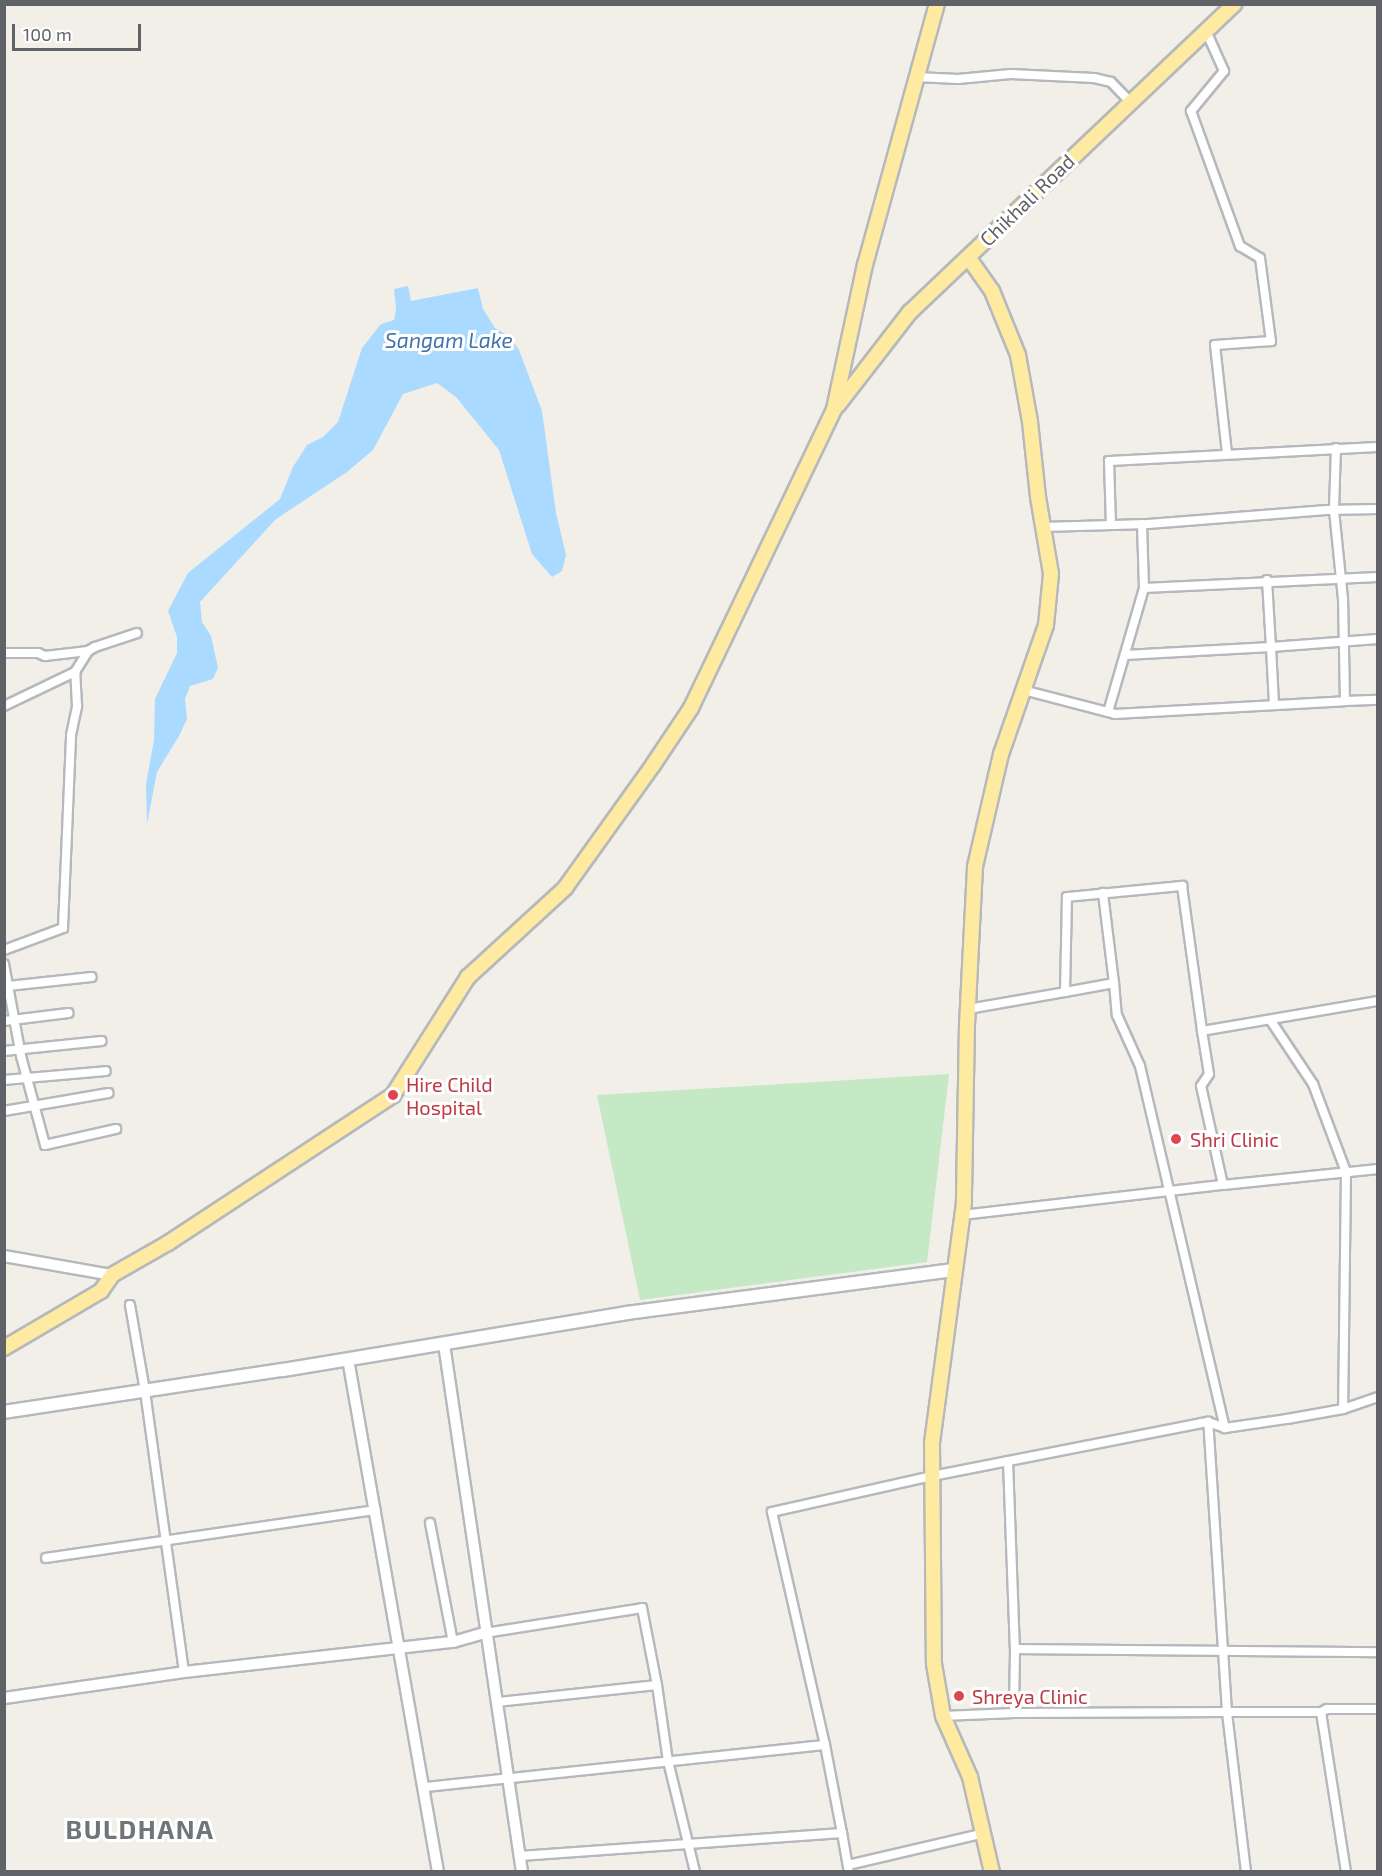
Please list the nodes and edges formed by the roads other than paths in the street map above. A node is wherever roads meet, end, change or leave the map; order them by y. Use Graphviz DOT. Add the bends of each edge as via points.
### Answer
graph roads {
  1 [pos="937,4"];
  2 [pos="1234,4"];
  3 [pos="1206,31"];
  4 [pos="916,77"];
  5 [pos="1130,102"];
  6 [pos="968,257"];
  7 [pos="834,409"];
  8 [pos="1377,447"];
  9 [pos="1336,448"];
  10 [pos="1227,453"];
  11 [pos="1377,509"];
  12 [pos="1334,510"];
  13 [pos="1142,524"];
  14 [pos="1111,525"];
  15 [pos="1043,527"];
  16 [pos="1341,577"];
  17 [pos="1377,577"];
  18 [pos="1267,580"];
  19 [pos="1144,588"];
  20 [pos="137,633"];
  21 [pos="1377,639"];
  22 [pos="1344,641"];
  23 [pos="1271,647"];
  24 [pos="88,651"];
  25 [pos="4,653"];
  26 [pos="1125,655"];
  27 [pos="75,672"];
  28 [pos="1023,690"];
  29 [pos="1377,700"];
  30 [pos="1345,701"];
  31 [pos="1274,704"];
  32 [pos="4,706"];
  33 [pos="1108,712"];
  34 [pos="1103,893"];
  35 [pos="4,951"];
  36 [pos="4,964"];
  37 [pos="92,977"];
  38 [pos="1114,983"];
  39 [pos="9,986"];
  40 [pos="1065,992"];
  41 [pos="1377,1001"];
  42 [pos="968,1009"];
  43 [pos="69,1013"];
  44 [pos="14,1019"];
  45 [pos="4,1021"];
  46 [pos="1271,1021"];
  47 [pos="1202,1031"];
  48 [pos="101,1041"];
  49 [pos="20,1049"];
  50 [pos="4,1051"];
  51 [pos="106,1071"];
  52 [pos="27,1076"];
  53 [pos="4,1080"];
  54 [pos="108,1093"];
  55 [pos="35,1106"];
  56 [pos="4,1111"];
  57 [pos="116,1130"];
  58 [pos="1377,1169"];
  59 [pos="1346,1172"];
  60 [pos="1223,1185"];
  61 [pos="1170,1192"];
  62 [pos="962,1215"];
  63 [pos="4,1256"];
  64 [pos="955,1270"];
  65 [pos="112,1275"];
  66 [pos="130,1305"];
  67 [pos="444,1344"];
  68 [pos="4,1348"];
  69 [pos="348,1359"];
  70 [pos="145,1392"];
  71 [pos="1377,1397"];
  72 [pos="1343,1408"];
  73 [pos="4,1412"];
  74 [pos="1208,1422"];
  75 [pos="1225,1428"];
  76 [pos="1008,1461"];
  77 [pos="932,1476"];
  78 [pos="376,1510"];
  79 [pos="430,1523"];
  80 [pos="165,1541"];
  81 [pos="46,1558"];
  82 [pos="485,1633"];
  83 [pos="453,1642"];
  84 [pos="398,1649"];
  85 [pos="1015,1649"];
  86 [pos="1222,1652"];
  87 [pos="1377,1652"];
  88 [pos="184,1672"];
  89 [pos="657,1685"];
  90 [pos="4,1698"];
  91 [pos="499,1702"];
  92 [pos="1377,1708"];
  93 [pos="1227,1712"];
  94 [pos="1321,1712"];
  95 [pos="1014,1713"];
  96 [pos="943,1716"];
  97 [pos="825,1745"];
  98 [pos="668,1761"];
  99 [pos="509,1779"];
  100 [pos="425,1787"];
  101 [pos="842,1833"];
  102 [pos="984,1833"];
  103 [pos="688,1843"];
  104 [pos="520,1856"];
  105 [pos="849,1868"];
  106 [pos="438,1872"];
  107 [pos="522,1872"];
  108 [pos="695,1872"];
  109 [pos="992,1872"];
  110 [pos="1246,1872"];
  111 [pos="1346,1872"];
  1 -- 4 [label="highway"];
  2 -- 3 [label="highway, Chikhali Road"];
  3 -- 5 [label="highway, Chikhali Road"];
  3 -- 10 [label="street" via="1224,71 1191,111 1240,246 1260,258 1271,341 1215,345"];
  4 -- 5 [label="street" via="958,79 1011,74 1094,78 1111,82"];
  4 -- 7 [label="highway" via="865,265"];
  5 -- 6 [label="highway, Chikhali Road"];
  6 -- 7 [label="highway, Chikhali Road" via="910,312"];
  6 -- 15 [label="highway" via="992,291 1018,355"];
  7 -- 65 [label="highway" via="691,708 565,888 468,977 393,1095 168,1243"];
  8 -- 9 [label="street"];
  9 -- 10 [label="street"];
  9 -- 12 [label="street"];
  10 -- 14 [label="street" via="1109,461"];
  11 -- 12 [label="street"];
  12 -- 13 [label="street"];
  12 -- 16 [label="street"];
  13 -- 14 [label="street"];
  13 -- 19 [label="street"];
  14 -- 15 [label="street"];
  15 -- 28 [label="highway" via="1052,574 1046,624"];
  16 -- 17 [label="street"];
  16 -- 18 [label="street"];
  16 -- 22 [label="street"];
  18 -- 19 [label="street"];
  18 -- 23 [label="street"];
  19 -- 26 [label="street"];
  20 -- 24 [label="street"];
  21 -- 22 [label="street"];
  22 -- 23 [label="street"];
  22 -- 30 [label="street"];
  23 -- 26 [label="street"];
  23 -- 31 [label="street"];
  24 -- 25 [label="street" via="45,656"];
  24 -- 27 [label="street"];
  26 -- 33 [label="street"];
  27 -- 32 [label="street"];
  27 -- 35 [label="street" via="77,706 71,735 65,922 63,928"];
  28 -- 33 [label="street"];
  28 -- 42 [label="highway" via="1001,754 975,867"];
  29 -- 30 [label="street"];
  30 -- 31 [label="street"];
  31 -- 33 [label="street"];
  34 -- 38 [label="street"];
  34 -- 40 [label="street" via="1067,897"];
  34 -- 47 [label="street" via="1182,886"];
  36 -- 39 [label="street"];
  37 -- 39 [label="street"];
  38 -- 40 [label="street"];
  38 -- 61 [label="street" via="1117,1015 1140,1066"];
  39 -- 44 [label="street"];
  40 -- 42 [label="street"];
  41 -- 46 [label="street"];
  42 -- 62 [label="highway"];
  43 -- 44 [label="street"];
  44 -- 45 [label="street"];
  44 -- 49 [label="street"];
  46 -- 47 [label="street"];
  46 -- 59 [label="street" via="1313,1084"];
  47 -- 60 [label="street" via="1209,1074 1201,1086"];
  48 -- 49 [label="street"];
  49 -- 50 [label="street"];
  49 -- 52 [label="street"];
  51 -- 52 [label="street"];
  52 -- 53 [label="street"];
  52 -- 55 [label="street"];
  54 -- 55 [label="street"];
  55 -- 56 [label="street"];
  55 -- 57 [label="street" via="45,1145"];
  58 -- 59 [label="street"];
  59 -- 60 [label="street"];
  59 -- 72 [label="street"];
  60 -- 61 [label="street"];
  61 -- 62 [label="street"];
  61 -- 75 [label="street"];
  62 -- 64 [label="highway"];
  63 -- 65 [label="street"];
  64 -- 67 [label="main road" via="627,1313"];
  64 -- 77 [label="highway" via="932,1443"];
  65 -- 68 [label="highway" via="101,1291"];
  66 -- 70 [label="street"];
  67 -- 69 [label="main road"];
  67 -- 82 [label="street"];
  69 -- 70 [label="main road"];
  69 -- 78 [label="street"];
  70 -- 73 [label="main road"];
  70 -- 80 [label="street"];
  71 -- 72 [label="street"];
  72 -- 75 [label="street"];
  74 -- 75 [label="street"];
  74 -- 76 [label="street"];
  74 -- 86 [label="street"];
  76 -- 77 [label="street"];
  76 -- 85 [label="street"];
  77 -- 96 [label="highway" via="934,1664"];
  77 -- 97 [label="street" via="772,1512"];
  78 -- 80 [label="street"];
  78 -- 84 [label="street"];
  79 -- 83 [label="street"];
  80 -- 81 [label="street"];
  80 -- 88 [label="street"];
  82 -- 83 [label="street"];
  82 -- 89 [label="street" via="642,1608"];
  82 -- 91 [label="street"];
  83 -- 84 [label="street"];
  84 -- 88 [label="street"];
  84 -- 100 [label="street"];
  85 -- 86 [label="street"];
  85 -- 95 [label="street"];
  86 -- 87 [label="street"];
  86 -- 93 [label="street"];
  88 -- 90 [label="street"];
  89 -- 91 [label="street"];
  89 -- 98 [label="street"];
  91 -- 99 [label="street"];
  92 -- 94 [label="street"];
  93 -- 94 [label="street"];
  93 -- 95 [label="street"];
  93 -- 110 [label="street"];
  94 -- 111 [label="street"];
  95 -- 96 [label="street"];
  96 -- 102 [label="highway" via="970,1778"];
  97 -- 98 [label="street"];
  97 -- 101 [label="street"];
  98 -- 99 [label="street"];
  98 -- 103 [label="street"];
  99 -- 100 [label="street"];
  99 -- 104 [label="street"];
  100 -- 106 [label="street"];
  101 -- 103 [label="street"];
  101 -- 105 [label="street"];
  102 -- 105 [label="street"];
  102 -- 109 [label="highway"];
  103 -- 104 [label="street"];
  103 -- 108 [label="street"];
  104 -- 107 [label="street"];
}
